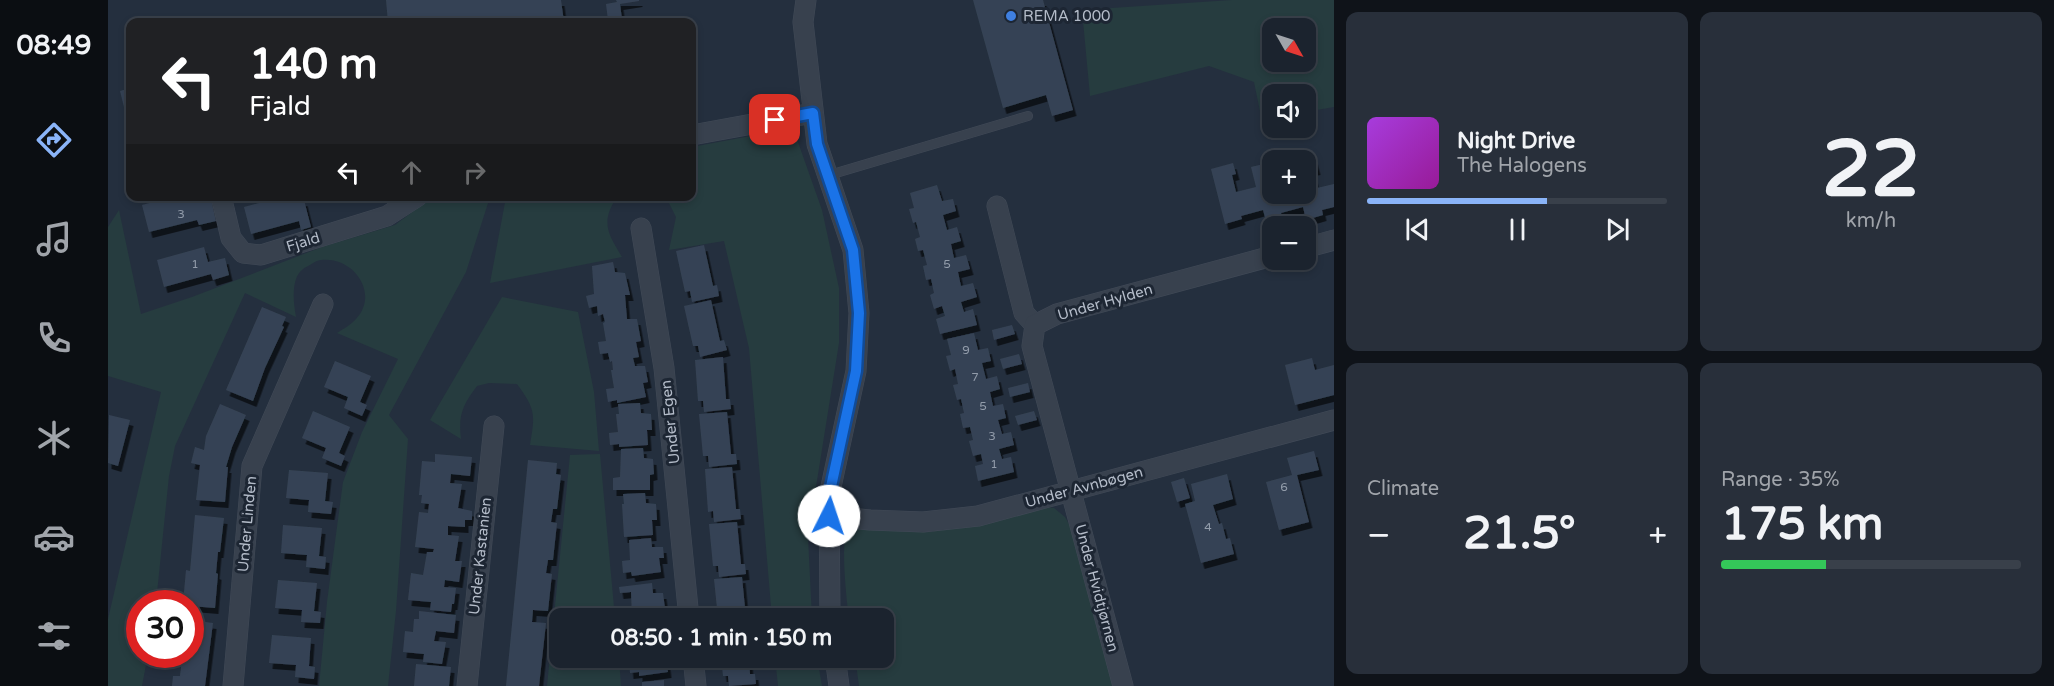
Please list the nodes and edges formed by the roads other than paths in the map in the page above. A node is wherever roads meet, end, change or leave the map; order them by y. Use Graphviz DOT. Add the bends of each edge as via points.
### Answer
graph roads {
  1 [pos="794,0"];
  2 [pos="806,0"];
  3 [pos="803,22"];
  4 [pos="813,113"];
  5 [pos="1028,116"];
  6 [pos="696,134"];
  7 [pos="826,176"];
  8 [pos="222,201"];
  9 [pos="410,201"];
  10 [pos="997,206"];
  11 [pos="641,228"];
  12 [pos="1334,240"];
  13 [pos="1316,245"];
  14 [pos="1262,259"];
  15 [pos="323,304"];
  16 [pos="1035,325"];
  17 [pos="1334,420"];
  18 [pos="494,426"];
  19 [pos="1071,490"];
  20 [pos="829,516"];
  21 [pos="688,608"];
  22 [pos="830,608"];
  23 [pos="694,668"];
  24 [pos="837,668"];
  25 [pos="233,686"];
  26 [pos="466,686"];
  27 [pos="696,686"];
  28 [pos="839,686"];
  29 [pos="1123,686"];
  1 -- 3 [label="street"];
  2 -- 3 [label="street"];
  3 -- 4 [label="street"];
  4 -- 6 [label="street"];
  4 -- 7 [label="street"];
  5 -- 7 [label="lane"];
  7 -- 20 [label="street" via="853,250 859,313 856,371 829,496"];
  8 -- 9 [label="street, Fjald" via="231,238 243,253 261,255 387,216"];
  10 -- 16 [label="street" via="1024,313"];
  11 -- 21 [label="street, Under Egen" via="664,368"];
  12 -- 13 [label="street"];
  14 -- 16 [label="street, Under Hylden" via="1057,314"];
  15 -- 25 [label="street, Under Linden" via="252,466"];
  16 -- 19 [label="street" via="1032,346"];
  17 -- 19 [label="street, Under Avnbøgen"];
  18 -- 26 [label="street, Under Kastanien"];
  19 -- 20 [label="street, Under Avnbøgen" via="978,516 922,522"];
  19 -- 29 [label="street, Under Hvidtjørnen"];
  20 -- 22 [label="street"];
  23 -- 27 [label="street"];
  24 -- 28 [label="street"];
}
